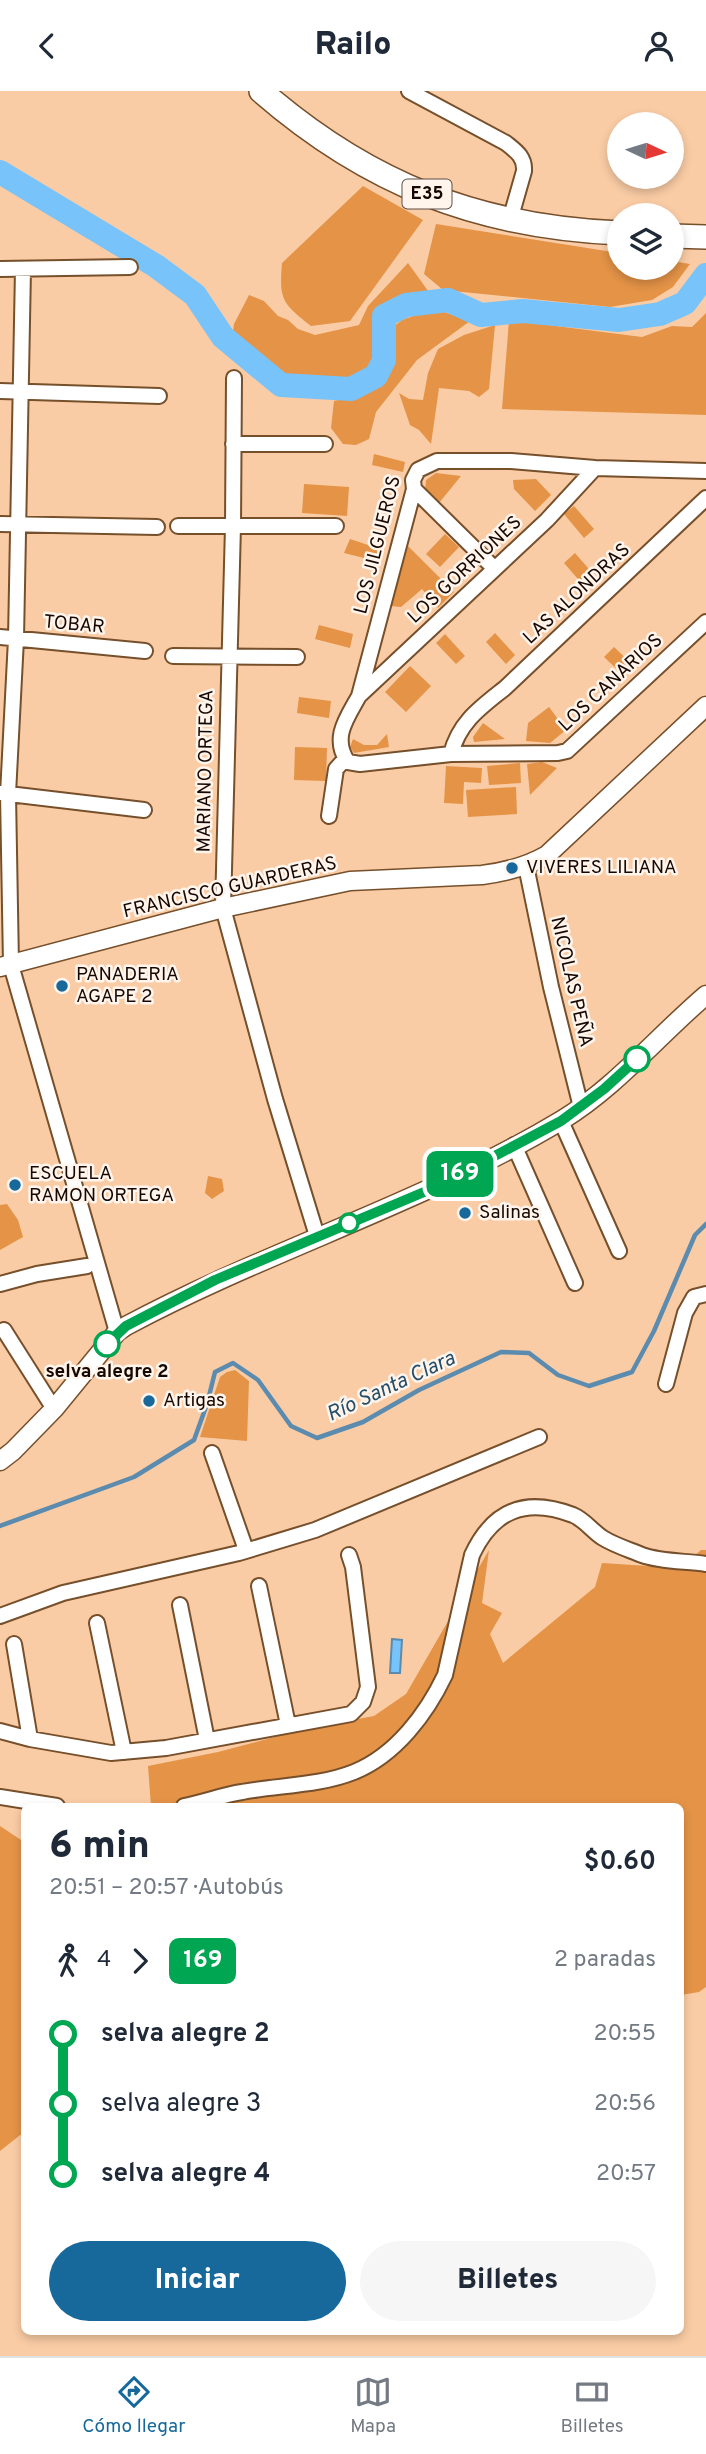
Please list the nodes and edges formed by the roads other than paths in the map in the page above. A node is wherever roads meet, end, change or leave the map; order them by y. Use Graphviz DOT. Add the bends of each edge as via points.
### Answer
graph roads {
  1 [pos="261,91"];
  2 [pos="409,91"];
  3 [pos="510,220"];
  4 [pos="607,232"];
  5 [pos="684,236"];
  6 [pos="706,237"];
  7 [pos="130,267"];
  8 [pos="0,269"];
  9 [pos="23,269"];
  10 [pos="234,378"];
  11 [pos="0,391"];
  12 [pos="20,391"];
  13 [pos="159,396"];
  14 [pos="233,444"];
  15 [pos="325,444"];
  16 [pos="594,468"];
  17 [pos="706,471"];
  18 [pos="414,489"];
  19 [pos="706,498"];
  20 [pos="0,524"];
  21 [pos="18,524"];
  22 [pos="178,526"];
  23 [pos="233,526"];
  24 [pos="336,526"];
  25 [pos="157,527"];
  26 [pos="494,568"];
  27 [pos="706,622"];
  28 [pos="0,637"];
  29 [pos="16,639"];
  30 [pos="145,650"];
  31 [pos="173,656"];
  32 [pos="228,656"];
  33 [pos="297,657"];
  34 [pos="359,696"];
  35 [pos="706,706"];
  36 [pos="451,754"];
  37 [pos="345,759"];
  38 [pos="4,794"];
  39 [pos="144,810"];
  40 [pos="328,816"];
  41 [pos="526,866"];
  42 [pos="223,908"];
  43 [pos="4,913"];
  44 [pos="5,966"];
  45 [pos="706,995"];
  46 [pos="581,1107"];
  47 [pos="561,1121"];
  48 [pos="513,1145"];
  49 [pos="317,1236"];
  50 [pos="619,1251"];
  51 [pos="87,1266"];
  52 [pos="575,1283"];
  53 [pos="0,1284"];
  54 [pos="706,1294"];
  55 [pos="4,1331"];
  56 [pos="117,1332"];
  57 [pos="666,1384"];
  58 [pos="54,1409"];
  59 [pos="539,1437"];
  60 [pos="212,1453"];
  61 [pos="0,1461"];
  62 [pos="246,1550"];
  63 [pos="349,1555"];
  64 [pos="706,1564"];
  65 [pos="260,1586"];
  66 [pos="180,1605"];
  67 [pos="0,1616"];
  68 [pos="97,1623"];
  69 [pos="14,1644"];
  70 [pos="288,1725"];
  71 [pos="0,1731"];
  72 [pos="30,1739"];
  73 [pos="207,1740"];
  74 [pos="124,1752"];
  75 [pos="0,1797"];
  76 [pos="38,1803"];
  77 [pos="196,1803"];
  1 -- 3 [label="highway, E35" via="309,130 388,179 484,215"];
  2 -- 3 [label="street" via="518,153 525,163"];
  3 -- 4 [label="highway, E35"];
  5 -- 6 [label="highway"];
  7 -- 9 [label="street"];
  8 -- 9 [label="street"];
  9 -- 12 [label="street"];
  10 -- 14 [label="street, MARIANO ORTEGA"];
  11 -- 12 [label="street"];
  12 -- 13 [label="street"];
  12 -- 21 [label="street"];
  14 -- 15 [label="street"];
  14 -- 23 [label="street, MARIANO ORTEGA"];
  16 -- 17 [label="street, LOS JILGUEROS"];
  16 -- 18 [label="street, LOS JILGUEROS" via="437,461 418,470"];
  16 -- 26 [label="street, LOS GORRIONES" via="547,520"];
  18 -- 26 [label="street"];
  18 -- 34 [label="street, LOS JILGUEROS"];
  19 -- 36 [label="street, LAS ALONDRAS" via="472,714 459,731"];
  20 -- 21 [label="street"];
  21 -- 25 [label="street"];
  21 -- 29 [label="street"];
  22 -- 23 [label="street"];
  23 -- 24 [label="street"];
  23 -- 32 [label="street, MARIANO ORTEGA"];
  26 -- 34 [label="street, LOS GORRIONES"];
  27 -- 36 [label="street, LOS CANARIOS" via="568,751"];
  28 -- 29 [label="street, TOBAR"];
  29 -- 30 [label="street, TOBAR"];
  29 -- 38 [label="street"];
  31 -- 32 [label="street"];
  32 -- 33 [label="street"];
  32 -- 42 [label="street, MARIANO ORTEGA"];
  34 -- 37 [label="street, LOS JILGUEROS" via="340,736"];
  35 -- 41 [label="street, FRANCISCO GUARDERAS" via="547,855"];
  36 -- 37 [label="street" via="360,764"];
  37 -- 40 [label="street" via="336,769"];
  38 -- 39 [label="street"];
  38 -- 43 [label="street"];
  41 -- 42 [label="street, FRANCISCO GUARDERAS" via="482,875 350,881"];
  41 -- 46 [label="street, NICOLAS PEÑA"];
  42 -- 44 [label="street, FRANCISCO GUARDERAS"];
  42 -- 49 [label="street, MARIANO ORTEGA"];
  43 -- 44 [label="street"];
  44 -- 56 [label="street"];
  45 -- 46 [label="street"];
  46 -- 47 [label="street"];
  47 -- 48 [label="street"];
  47 -- 50 [label="street"];
  48 -- 49 [label="street" via="436,1187"];
  48 -- 52 [label="street"];
  49 -- 56 [label="street" via="215,1280"];
  51 -- 53 [label="street"];
  54 -- 57 [label="street" via="694,1297 685,1313"];
  55 -- 58 [label="street"];
  56 -- 58 [label="street"];
  58 -- 61 [label="street"];
  59 -- 62 [label="street" via="315,1530"];
  60 -- 62 [label="street"];
  62 -- 67 [label="street" via="75,1590"];
  63 -- 70 [label="street" via="368,1687 351,1714"];
  64 -- 77 [label="street" via="645,1556 603,1538 575,1516 556,1511 507,1512 493,1522 472,1555 445,1675 407,1733 355,1772"];
  65 -- 70 [label="street"];
  66 -- 73 [label="street"];
  68 -- 74 [label="street"];
  69 -- 72 [label="street"];
  70 -- 73 [label="street"];
  71 -- 72 [label="street"];
  72 -- 74 [label="street"];
  73 -- 74 [label="street"];
  75 -- 76 [label="street"];
}
